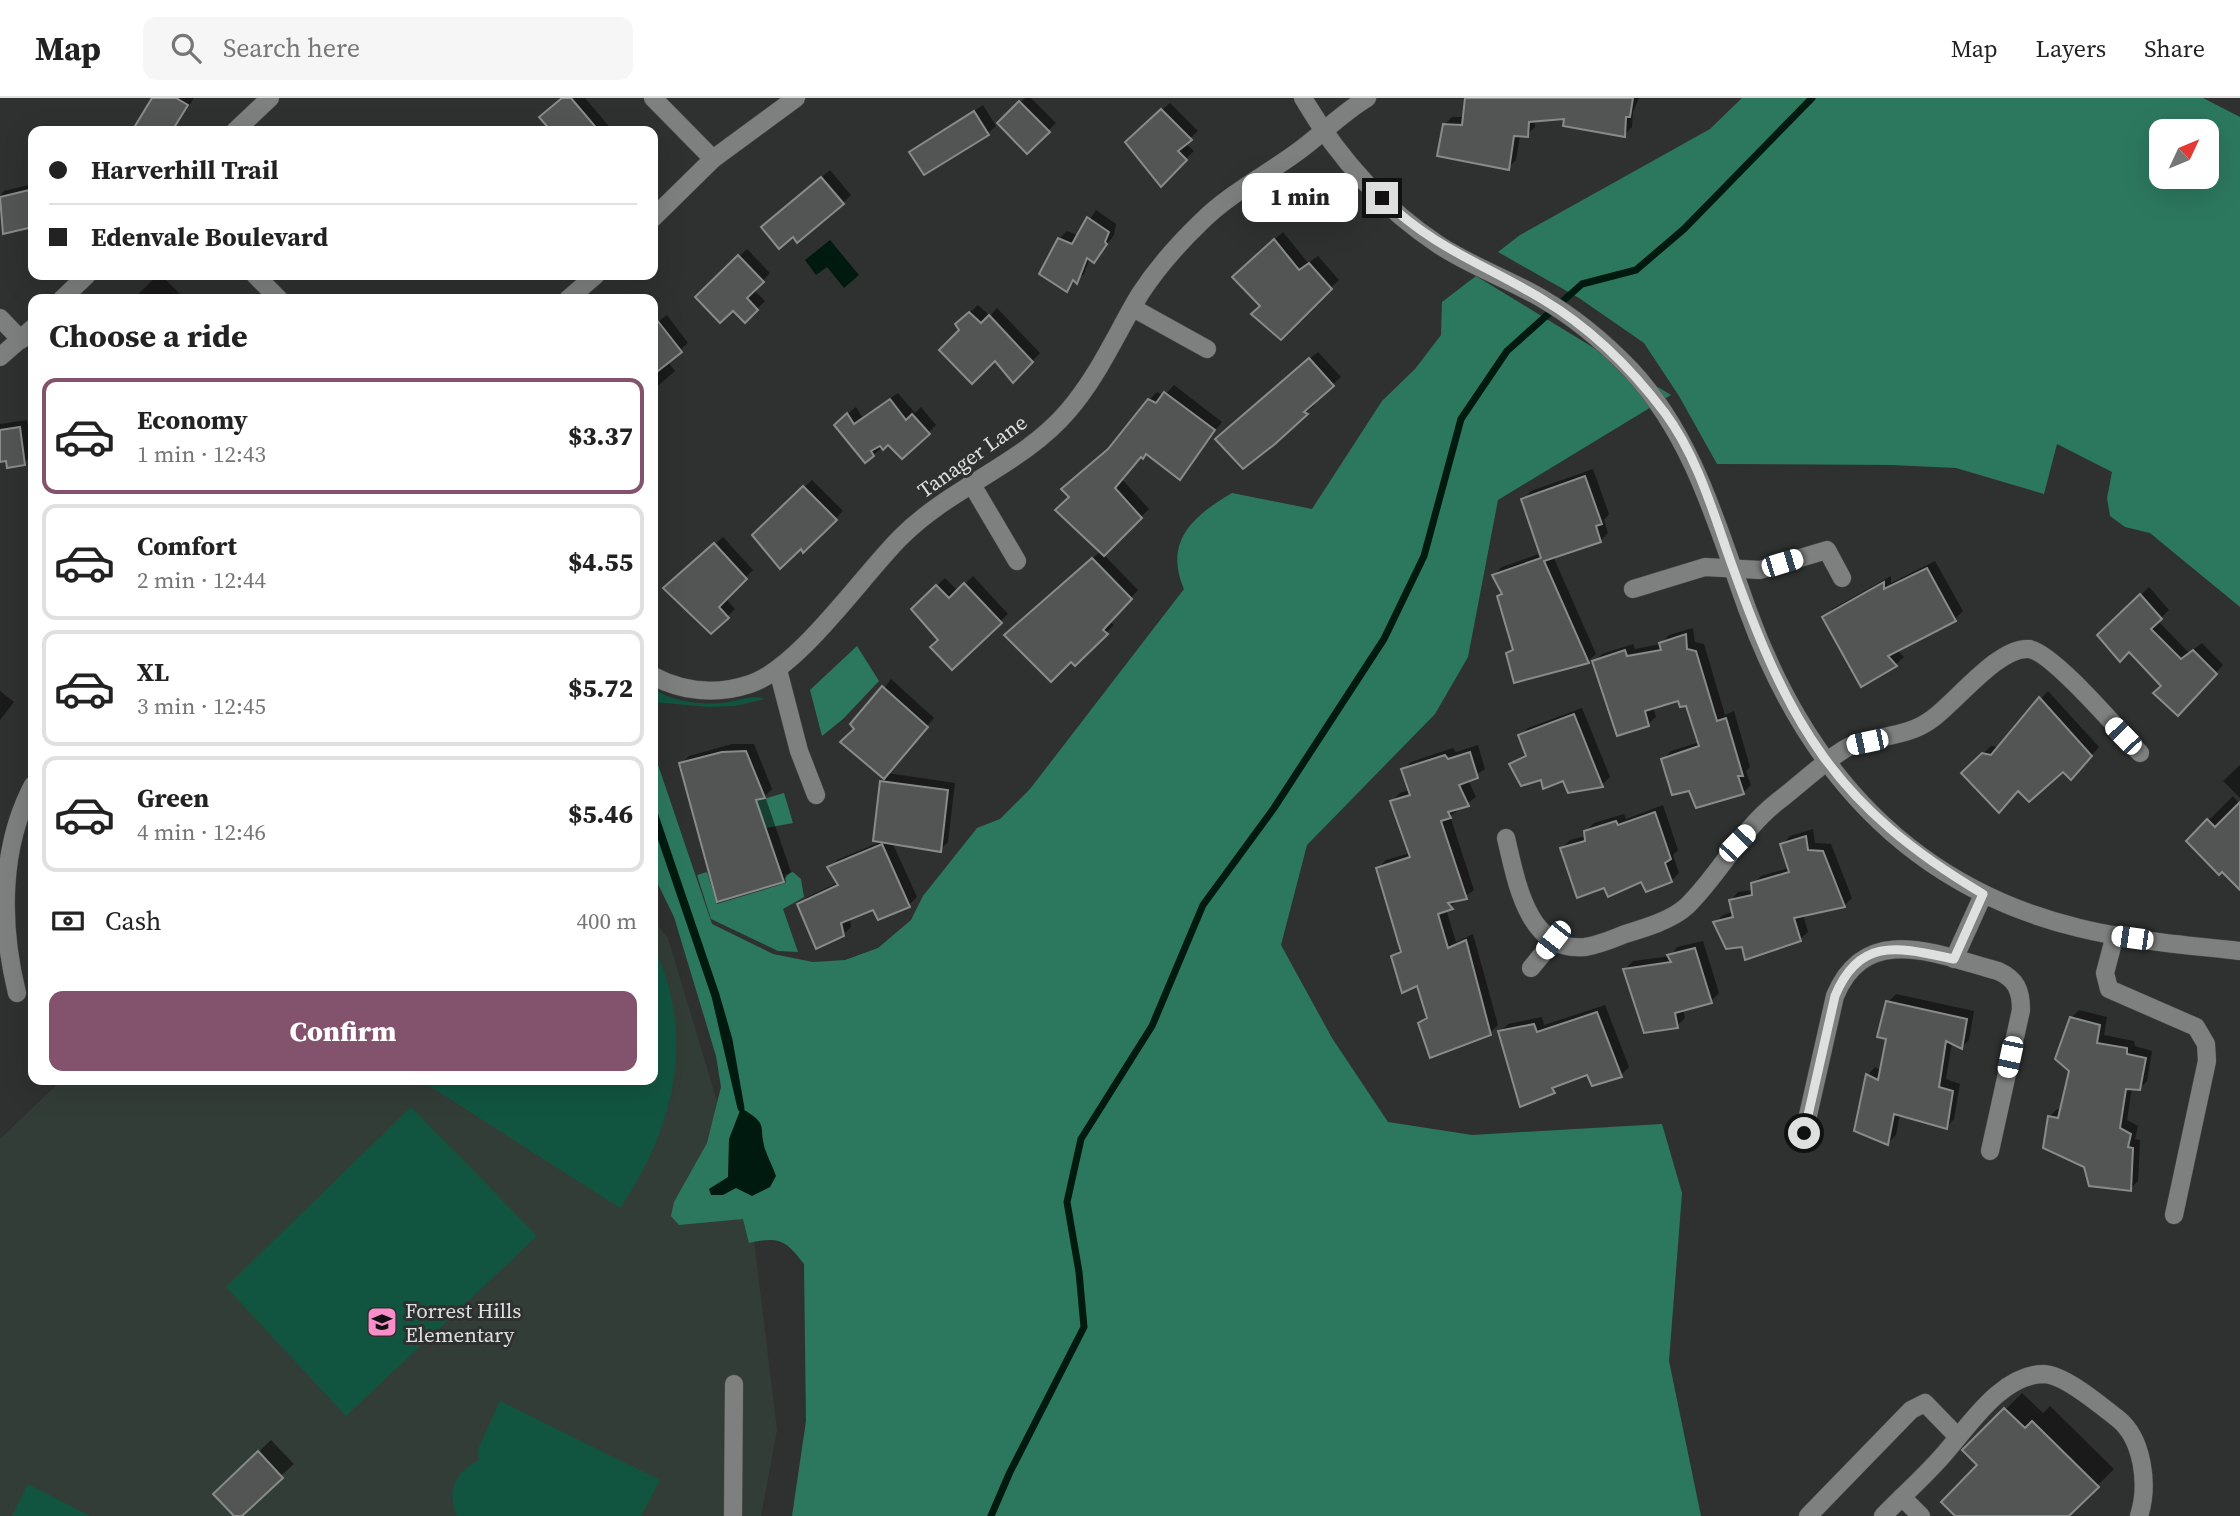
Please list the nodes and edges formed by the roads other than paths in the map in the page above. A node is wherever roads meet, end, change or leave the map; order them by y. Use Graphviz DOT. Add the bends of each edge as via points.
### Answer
graph roads {
  1 [pos="270,98"];
  2 [pos="653,98"];
  3 [pos="796,98"];
  4 [pos="1303,98"];
  5 [pos="1367,98"];
  6 [pos="240,126"];
  7 [pos="1323,131"];
  8 [pos="713,159"];
  9 [pos="658,213"];
  10 [pos="82,280"];
  11 [pos="260,280"];
  12 [pos="590,280"];
  13 [pos="67,294"];
  14 [pos="274,294"];
  15 [pos="574,294"];
  16 [pos="1133,308"];
  17 [pos="0,318"];
  18 [pos="27,334"];
  19 [pos="1207,349"];
  20 [pos="0,358"];
  21 [pos="971,483"];
  22 [pos="1017,561"];
  23 [pos="1732,567"];
  24 [pos="1842,578"];
  25 [pos="1633,589"];
  26 [pos="778,670"];
  27 [pos="658,678"];
  28 [pos="2140,753"];
  29 [pos="1827,764"];
  30 [pos="28,795"];
  31 [pos="816,795"];
  32 [pos="1506,838"];
  33 [pos="1983,894"];
  34 [pos="2115,935"];
  35 [pos="1553,940"];
  36 [pos="2240,951"];
  37 [pos="1954,959"];
  38 [pos="1531,968"];
  39 [pos="18,993"];
  40 [pos="1804,1133"];
  41 [pos="1990,1151"];
  42 [pos="2174,1215"];
  43 [pos="734,1384"];
  44 [pos="1957,1436"];
  45 [pos="1902,1497"];
  46 [pos="733,1516"];
  47 [pos="1808,1516"];
  48 [pos="1883,1516"];
  49 [pos="1921,1516"];
  50 [pos="2139,1516"];
  1 -- 6 [label="street"];
  2 -- 8 [label="street"];
  3 -- 8 [label="street"];
  4 -- 7 [label="street"];
  5 -- 7 [label="street, Tanager Lane"];
  7 -- 16 [label="street, Tanager Lane" via="1203,219 1169,255"];
  7 -- 23 [label="street" via="1401,216 1441,246 1542,299 1589,331 1631,371 1667,416 1696,466"];
  8 -- 9 [label="street"];
  10 -- 13 [label="street"];
  11 -- 14 [label="street"];
  12 -- 15 [label="street"];
  16 -- 19 [label="street"];
  16 -- 21 [label="street, Tanager Lane" via="1095,377 1067,412 1034,444"];
  17 -- 18 [label="street"];
  18 -- 20 [label="street"];
  21 -- 22 [label="street"];
  21 -- 26 [label="street, Tanager Lane" via="900,537"];
  23 -- 24 [label="street" via="1760,570 1827,550"];
  23 -- 25 [label="street" via="1705,566"];
  23 -- 29 [label="street" via="1784,697"];
  26 -- 27 [label="street, Tanager Lane" via="750,684 703,692"];
  26 -- 31 [label="street"];
  28 -- 29 [label="street" via="2057,667 2027,649 2005,655 1916,730 1851,745"];
  29 -- 33 [label="street" via="1898,838"];
  29 -- 35 [label="street" via="1773,805 1686,907 1635,931 1584,947"];
  30 -- 39 [label="street" via="10,832 1,874 1,916"];
  32 -- 35 [label="street" via="1529,915"];
  33 -- 34 [label="street" via="2036,916"];
  33 -- 37 [label="street"];
  34 -- 36 [label="street"];
  34 -- 42 [label="street" via="2105,973 2109,989 2196,1027 2206,1044 2207,1061"];
  35 -- 38 [label="street"];
  37 -- 40 [label="street" via="1905,948 1884,949 1853,964 1835,996"];
  37 -- 41 [label="street" via="2009,976 2021,996"];
  43 -- 46 [label="street"];
  44 -- 45 [label="street"];
  44 -- 47 [label="street" via="1925,1403 1911,1410"];
  44 -- 50 [label="street" via="2021,1378 2046,1374 2087,1394 2129,1427 2138,1451 2144,1500"];
  45 -- 48 [label="street"];
  45 -- 49 [label="street"];
}
